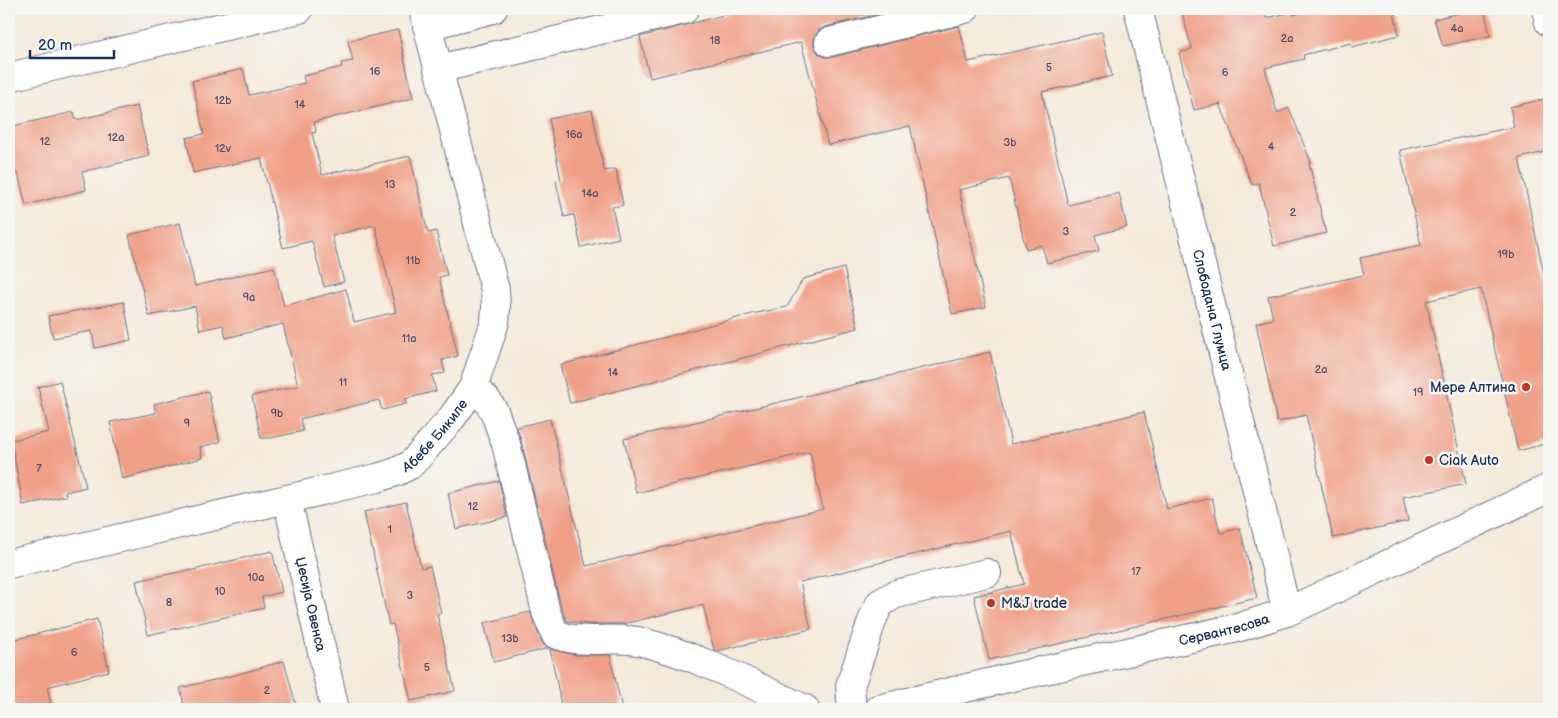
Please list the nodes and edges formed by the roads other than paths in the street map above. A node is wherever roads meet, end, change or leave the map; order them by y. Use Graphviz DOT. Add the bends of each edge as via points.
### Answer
graph roads {
  1 [pos="299,9"];
  2 [pos="493,9"];
  3 [pos="965,9"];
  4 [pos="1138,9"];
  5 [pos="1546,9"];
  6 [pos="684,10"];
  7 [pos="425,17"];
  8 [pos="1549,22"];
  9 [pos="829,42"];
  10 [pos="438,68"];
  11 [pos="9,77"];
  12 [pos="473,388"];
  13 [pos="1549,488"];
  14 [pos="287,499"];
  15 [pos="9,564"];
  16 [pos="988,573"];
  17 [pos="1287,612"];
  18 [pos="335,709"];
  19 [pos="805,709"];
  20 [pos="852,709"];
  21 [pos="878,709"];
  1 -- 11 [label="street"];
  2 -- 7 [label="street"];
  3 -- 9 [label="street"];
  4 -- 17 [label="street, Слободана Глумца"];
  5 -- 8 [label="street"];
  6 -- 10 [label="street"];
  7 -- 10 [label="street, Абебе Бикиле"];
  10 -- 12 [label="street, Абебе Бикиле" via="495,290 495,322"];
  12 -- 14 [label="street, Абебе Бикиле" via="451,419 410,465 377,478"];
  12 -- 19 [label="street" via="494,411 506,444 546,612 555,634 581,641 639,641 660,646"];
  13 -- 17 [label="street, Сервантесова"];
  14 -- 15 [label="street, Абебе Бикиле"];
  14 -- 18 [label="street, Џесија Овенса"];
  16 -- 20 [label="street" via="896,594 880,603 850,686"];
  17 -- 21 [label="street, Сервантесова" via="1237,628"];
}
